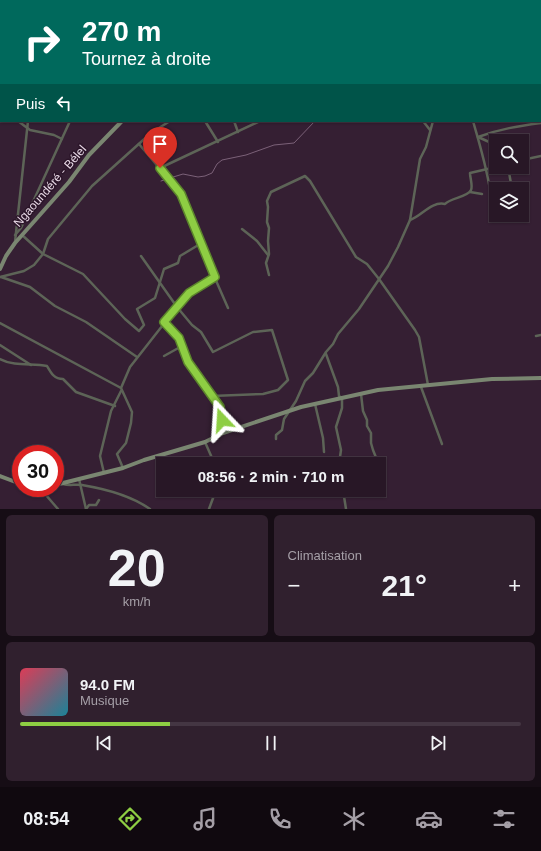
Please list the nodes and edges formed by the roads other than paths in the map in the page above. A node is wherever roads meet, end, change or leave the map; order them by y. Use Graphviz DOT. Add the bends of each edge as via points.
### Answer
graph roads {
  1 [pos="19,122"];
  2 [pos="28,122"];
  3 [pos="70,122"];
  4 [pos="121,122"];
  5 [pos="168,122"];
  6 [pos="206,122"];
  7 [pos="234,122"];
  8 [pos="258,122"];
  9 [pos="424,122"];
  10 [pos="433,122"];
  11 [pos="472,122"];
  12 [pos="541,123"];
  13 [pos="27,128"];
  14 [pos="431,130"];
  15 [pos="238,132"];
  16 [pos="478,137"];
  17 [pos="62,139"];
  18 [pos="218,142"];
  19 [pos="489,142"];
  20 [pos="139,144"];
  21 [pos="541,156"];
  22 [pos="529,159"];
  23 [pos="160,168"];
  24 [pos="489,169"];
  25 [pos="486,170"];
  26 [pos="489,186"];
  27 [pos="470,192"];
  28 [pos="482,194"];
  29 [pos="410,220"];
  30 [pos="242,228"];
  31 [pos="15,235"];
  32 [pos="22,235"];
  33 [pos="15,243"];
  34 [pos="200,244"];
  35 [pos="43,254"];
  36 [pos="268,255"];
  37 [pos="141,256"];
  38 [pos="0,269"];
  39 [pos="269,275"];
  40 [pos="0,277"];
  41 [pos="215,277"];
  42 [pos="379,279"];
  43 [pos="160,282"];
  44 [pos="177,307"];
  45 [pos="228,308"];
  46 [pos="164,322"];
  47 [pos="0,323"];
  48 [pos="541,335"];
  49 [pos="536,336"];
  50 [pos="0,345"];
  51 [pos="182,346"];
  52 [pos="326,352"];
  53 [pos="164,356"];
  54 [pos="137,357"];
  55 [pos="0,359"];
  56 [pos="31,365"];
  57 [pos="541,378"];
  58 [pos="428,386"];
  59 [pos="421,387"];
  60 [pos="121,390"];
  61 [pos="361,394"];
  62 [pos="212,396"];
  63 [pos="342,398"];
  64 [pos="315,404"];
  65 [pos="114,406"];
  66 [pos="290,410"];
  67 [pos="223,433"];
  68 [pos="276,440"];
  69 [pos="205,442"];
  70 [pos="442,444"];
  71 [pos="324,452"];
  72 [pos="212,457"];
  73 [pos="340,457"];
  74 [pos="376,457"];
  75 [pos="123,468"];
  76 [pos="104,472"];
  77 [pos="0,476"];
  78 [pos="79,479"];
  79 [pos="12,481"];
  80 [pos="64,483"];
  81 [pos="64,484"];
  82 [pos="80,485"];
  83 [pos="48,497"];
  84 [pos="213,497"];
  85 [pos="344,497"];
  86 [pos="99,500"];
  87 [pos="58,509"];
  88 [pos="86,509"];
  89 [pos="150,509"];
  90 [pos="209,509"];
  91 [pos="346,509"];
  1 -- 13 [label="street"];
  2 -- 13 [label="street"];
  3 -- 17 [label="street"];
  4 -- 32 [label="street, Ngaoundéré - Bélel" via="89,155 69,182"];
  5 -- 20 [label="street" via="150,133"];
  6 -- 18 [label="street"];
  7 -- 15 [label="street"];
  8 -- 15 [label="street"];
  9 -- 14 [label="street"];
  10 -- 14 [label="street"];
  11 -- 16 [label="street"];
  12 -- 16 [label="street" via="510,127"];
  13 -- 17 [label="street"];
  13 -- 31 [label="street"];
  14 -- 29 [label="street" via="420,159"];
  15 -- 18 [label="street"];
  16 -- 19 [label="street"];
  16 -- 25 [label="street"];
  17 -- 31 [label="street" via="21,228"];
  18 -- 23 [label="street"];
  20 -- 23 [label="street"];
  20 -- 35 [label="street" via="87,192 48,239"];
  21 -- 22 [label="street"];
  23 -- 34 [label="street" via="181,194"];
  24 -- 25 [label="street"];
  25 -- 26 [label="street"];
  25 -- 27 [label="street" via="470,173"];
  27 -- 28 [label="street"];
  27 -- 29 [label="street" via="460,198 448,200 445,204 437,203"];
  29 -- 42 [label="street"];
  30 -- 36 [label="street"];
  31 -- 33 [label="street"];
  32 -- 33 [label="street, Ngaoundéré - Bélel"];
  32 -- 35 [label="street"];
  33 -- 38 [label="street, Ngaoundéré - Bélel"];
  34 -- 41 [label="street"];
  34 -- 43 [label="street" via="180,256 178,263 164,269"];
  35 -- 40 [label="street" via="34,265 24,271"];
  35 -- 43 [label="street" via="84,274 139,332 144,325 137,309 154,298"];
  36 -- 39 [label="street" via="266,263"];
  36 -- 42 [label="street" via="268,195 305,176 356,257 367,264"];
  37 -- 43 [label="street"];
  40 -- 54 [label="street" via="30,287 55,306 86,322"];
  41 -- 44 [label="street" via="189,293"];
  41 -- 45 [label="street"];
  42 -- 52 [label="street"];
  42 -- 58 [label="street" via="419,337"];
  43 -- 44 [label="street"];
  44 -- 46 [label="street"];
  44 -- 62 [label="street" via="201,332 213,352 253,332 272,330 288,380 278,390 262,394"];
  46 -- 51 [label="street" via="179,338"];
  46 -- 54 [label="street"];
  47 -- 60 [label="street"];
  48 -- 49 [label="street"];
  50 -- 56 [label="street"];
  51 -- 53 [label="street"];
  51 -- 62 [label="street" via="188,362"];
  52 -- 63 [label="street" via="339,396"];
  52 -- 66 [label="street" via="305,381"];
  54 -- 60 [label="street"];
  55 -- 56 [label="street"];
  56 -- 65 [label="street" via="47,366 52,376 63,379 76,392"];
  57 -- 58 [label="street" via="492,379"];
  58 -- 59 [label="street"];
  59 -- 61 [label="street" via="378,390"];
  59 -- 70 [label="street"];
  60 -- 65 [label="street"];
  60 -- 75 [label="street" via="132,412 126,443 117,454"];
  61 -- 63 [label="street"];
  61 -- 74 [label="street" via="362,410 368,420 367,426"];
  62 -- 67 [label="street" via="220,407"];
  63 -- 64 [label="street"];
  63 -- 73 [label="street" via="342,408 336,427"];
  64 -- 66 [label="street"];
  64 -- 71 [label="street"];
  65 -- 76 [label="street" via="100,456"];
  66 -- 67 [label="street"];
  66 -- 68 [label="street" via="284,419 282,430 276,435"];
  67 -- 69 [label="street"];
  69 -- 72 [label="street"];
  69 -- 75 [label="street"];
  75 -- 76 [label="street"];
  76 -- 78 [label="street"];
  77 -- 79 [label="street"];
  78 -- 80 [label="street"];
  78 -- 82 [label="street"];
  81 -- 82 [label="street"];
  82 -- 88 [label="street"];
  82 -- 89 [label="street" via="127,496"];
  83 -- 87 [label="street"];
  84 -- 90 [label="street"];
  85 -- 91 [label="street"];
  86 -- 88 [label="street" via="96,505 89,505"];
}
